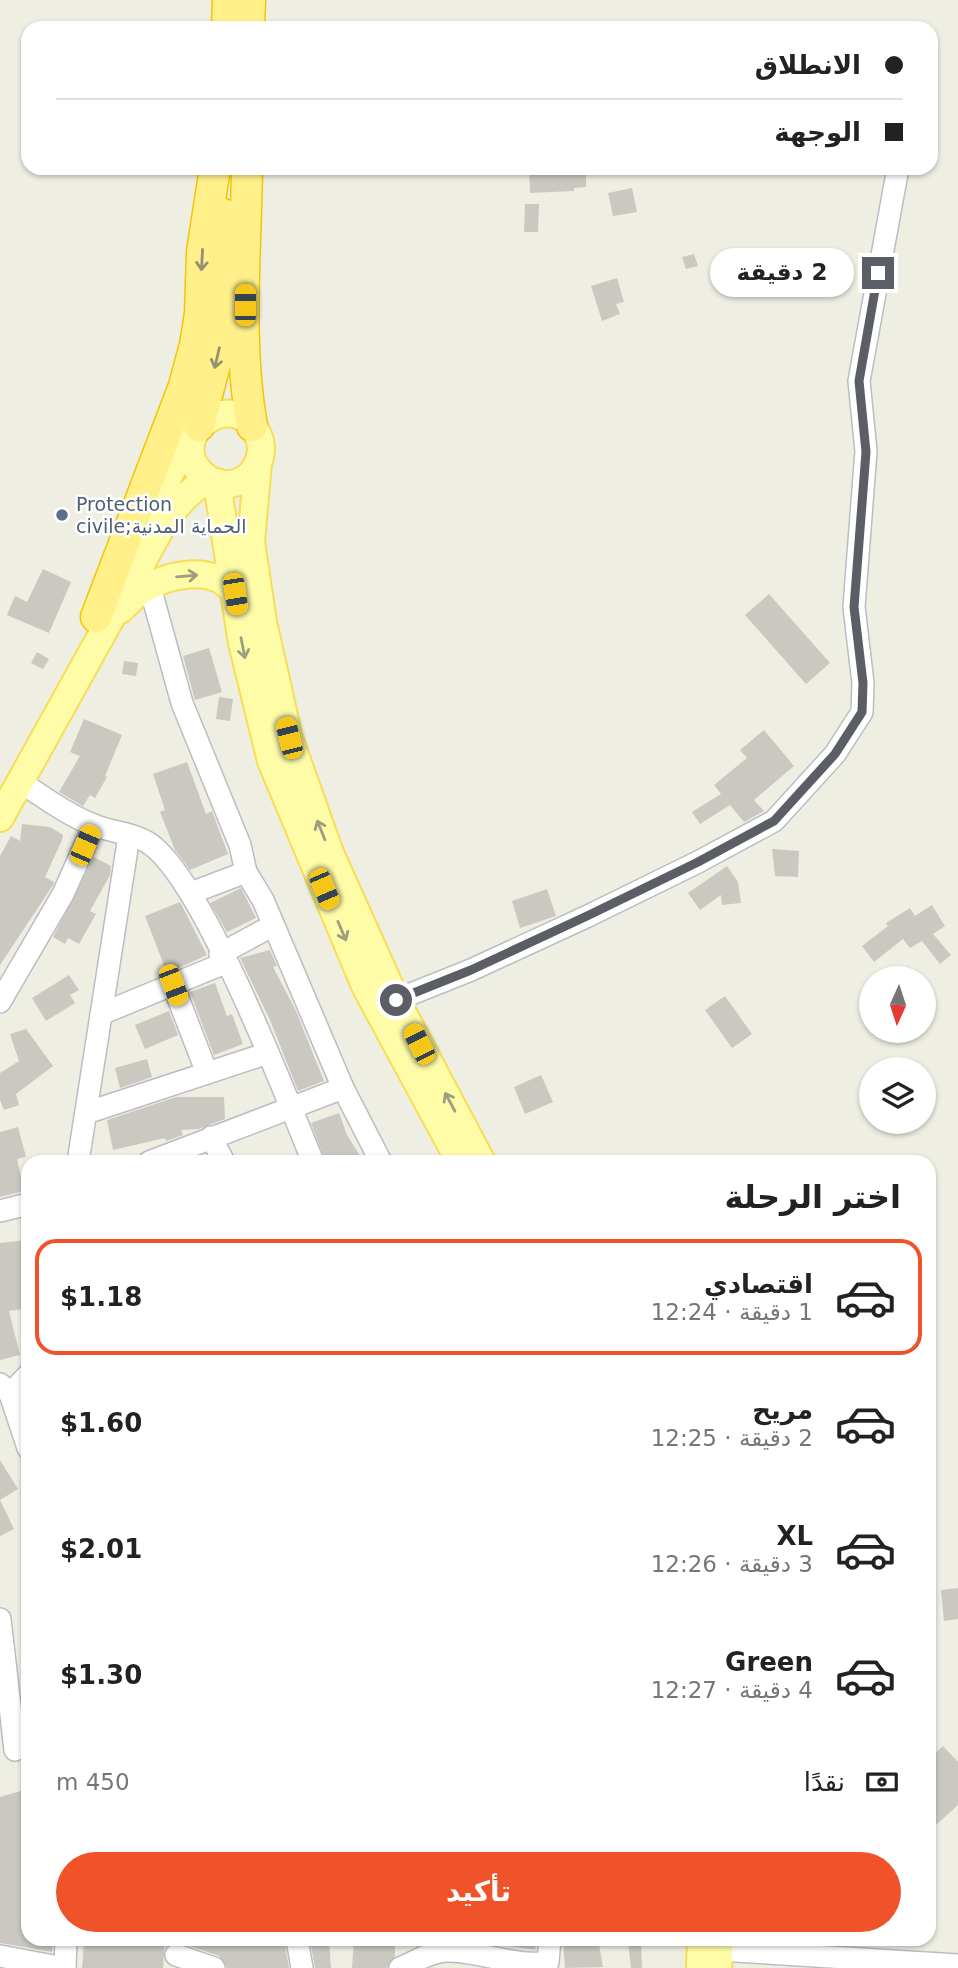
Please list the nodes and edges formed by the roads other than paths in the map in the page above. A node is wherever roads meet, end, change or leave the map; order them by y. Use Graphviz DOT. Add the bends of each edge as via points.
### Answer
graph roads {
  1 [pos="228,0"];
  2 [pos="250,0"];
  3 [pos="227,21"];
  4 [pos="249,21"];
  5 [pos="214,175"];
  6 [pos="224,175"];
  7 [pos="247,175"];
  8 [pos="897,175"];
  9 [pos="252,425"];
  10 [pos="195,436"];
  11 [pos="258,463"];
  12 [pos="214,482"];
  13 [pos="150,587"];
  14 [pos="235,594"];
  15 [pos="102,619"];
  16 [pos="22,783"];
  17 [pos="0,818"];
  18 [pos="94,825"];
  19 [pos="129,836"];
  20 [pos="246,872"];
  21 [pos="191,893"];
  22 [pos="272,926"];
  23 [pos="223,958"];
  24 [pos="173,985"];
  25 [pos="396,1000"];
  26 [pos="0,1002"];
  27 [pos="101,1014"];
  28 [pos="268,1053"];
  29 [pos="207,1073"];
  30 [pos="343,1088"];
  31 [pos="290,1107"];
  32 [pos="86,1113"];
  33 [pos="211,1137"];
  34 [pos="79,1155"];
  35 [pos="166,1155"];
  36 [pos="220,1155"];
  37 [pos="310,1155"];
  38 [pos="377,1155"];
  39 [pos="456,1155"];
  40 [pos="478,1155"];
  41 [pos="21,1206"];
  42 [pos="0,1211"];
  43 [pos="21,1380"];
  44 [pos="5,1389"];
  45 [pos="21,1430"];
  46 [pos="0,1619"];
  47 [pos="12,1745"];
  48 [pos="66,1946"];
  49 [pos="298,1946"];
  50 [pos="443,1946"];
  51 [pos="449,1946"];
  52 [pos="550,1946"];
  53 [pos="706,1952"];
  54 [pos="176,1954"];
  55 [pos="0,1956"];
  56 [pos="958,1965"];
  57 [pos="64,1968"];
  58 [pos="214,1968"];
  59 [pos="302,1968"];
  60 [pos="400,1968"];
  1 -- 3 [label="highway"];
  2 -- 4 [label="highway"];
  5 -- 15 [label="highway, one-way" via="195,345"];
  6 -- 10 [label="highway, one-way" via="221,341"];
  7 -- 9 [label="highway" via="247,399"];
  8 -- 25 [label="street" via="859,381 866,452 854,607 862,712 835,754 774,821 587,916"];
  9 -- 10 [label="main road" via="225,414 206,420"];
  9 -- 11 [label="main road" via="261,444"];
  10 -- 12 [label="main road" via="195,466"];
  10 -- 15 [label="main road" via="174,466"];
  11 -- 12 [label="main road" via="237,483"];
  25 -- 11 [label="main road, one-way" via="330,853 289,738 262,622 251,542"];
  12 -- 14 [label="main road"];
  12 -- 15 [label="main road" via="194,491 166,519"];
  13 -- 14 [label="main road, one-way" via="182,575 208,575 224,581"];
  13 -- 15 [label="main road"];
  13 -- 20 [label="street" via="182,703 240,845"];
  14 -- 39 [label="main road, one-way" via="254,699 271,761 366,986"];
  15 -- 16 [label="main road" via="64,706"];
  16 -- 17 [label="main road"];
  16 -- 18 [label="street"];
  18 -- 19 [label="street"];
  18 -- 26 [label="street" via="63,894"];
  19 -- 21 [label="street" via="163,856"];
  19 -- 27 [label="street"];
  20 -- 21 [label="street"];
  20 -- 22 [label="street"];
  21 -- 23 [label="street"];
  22 -- 23 [label="street"];
  22 -- 30 [label="street"];
  23 -- 24 [label="street"];
  23 -- 28 [label="street"];
  24 -- 27 [label="street"];
  24 -- 29 [label="street"];
  40 -- 25 [label="main road, one-way"];
  27 -- 32 [label="street"];
  28 -- 29 [label="street"];
  28 -- 31 [label="street"];
  29 -- 32 [label="street"];
  30 -- 31 [label="street"];
  30 -- 38 [label="street"];
  31 -- 33 [label="street"];
  31 -- 37 [label="street"];
  32 -- 34 [label="street"];
  33 -- 35 [label="street"];
  33 -- 36 [label="street"];
  41 -- 42 [label="street"];
  43 -- 44 [label="street"];
  44 -- 45 [label="street"];
  46 -- 47 [label="street"];
  48 -- 57 [label="street"];
  49 -- 59 [label="street"];
  50 -- 60 [label="street"];
  51 -- 52 [label="street" via="516,1964 542,1964 548,1962"];
  53 -- 56 [label="street"];
  54 -- 58 [label="street"];
  55 -- 57 [label="street"];
}
